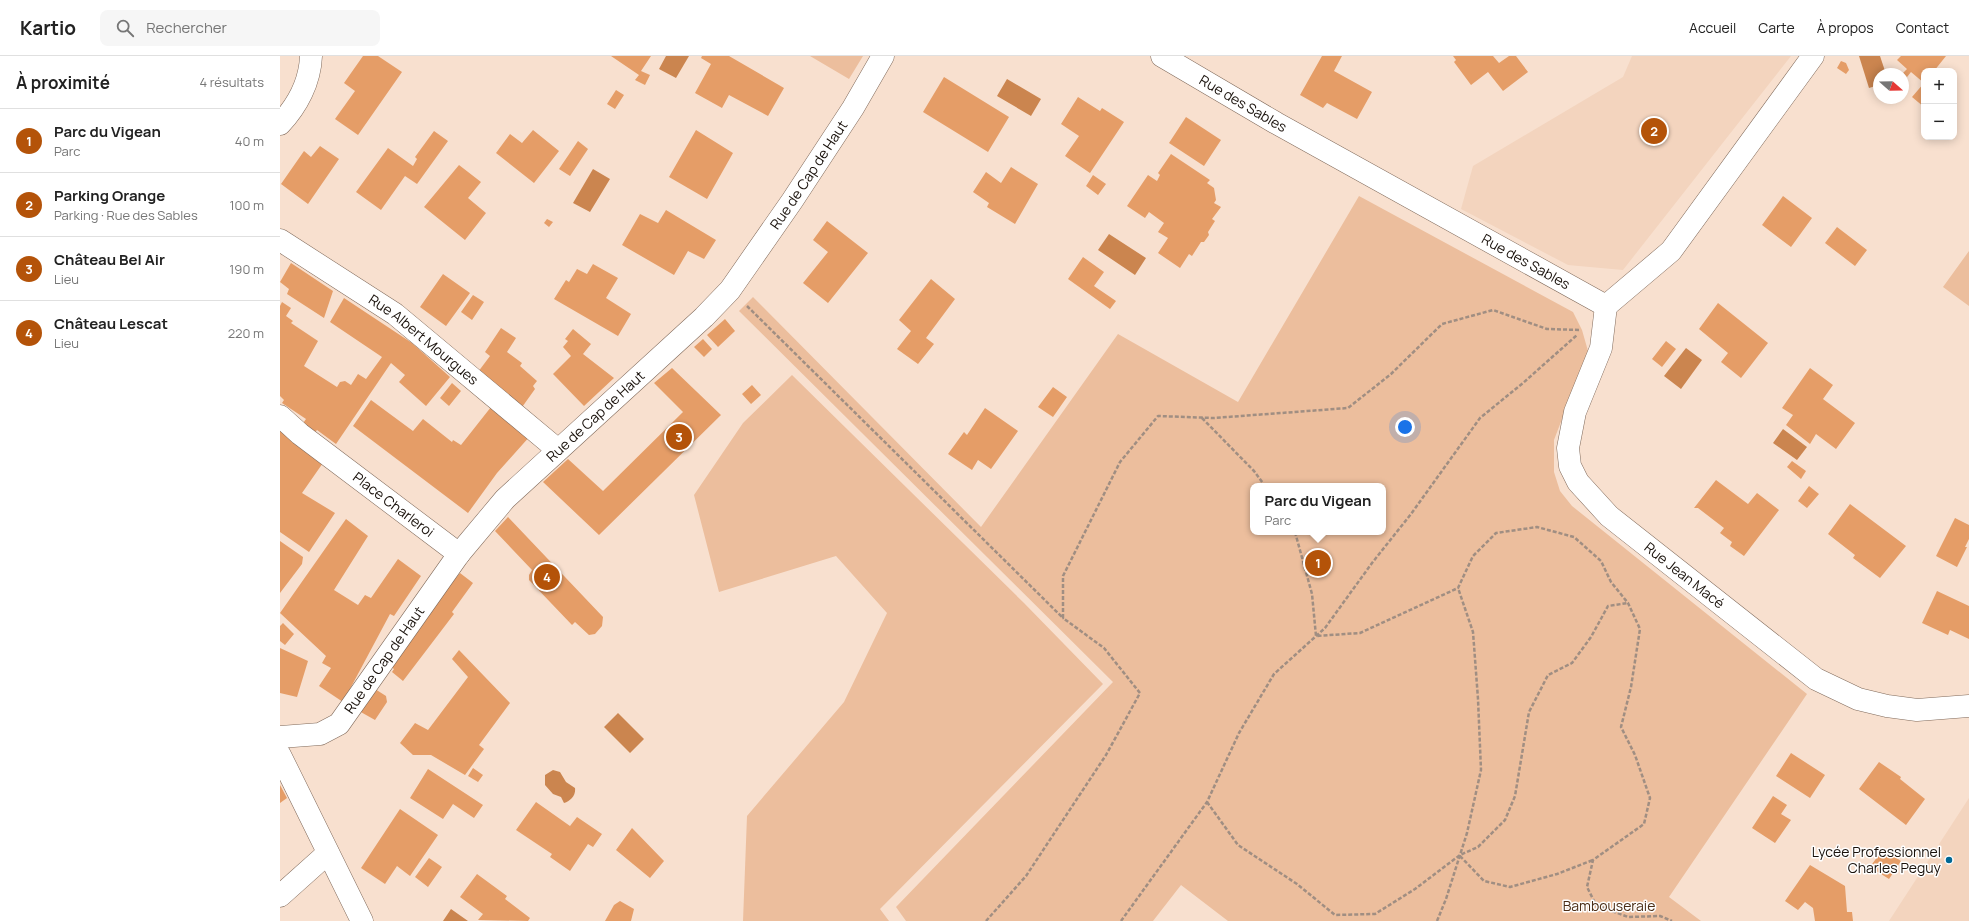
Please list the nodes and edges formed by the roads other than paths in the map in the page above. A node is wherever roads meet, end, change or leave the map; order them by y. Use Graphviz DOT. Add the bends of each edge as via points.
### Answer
graph roads {
  1 [pos="311,56"];
  2 [pos="883,56"];
  3 [pos="1162,56"];
  4 [pos="1813,56"];
  5 [pos="280,124"];
  6 [pos="280,240"];
  7 [pos="1606,306"];
  8 [pos="280,416"];
  9 [pos="558,450"];
  10 [pos="458,554"];
  11 [pos="1969,706"];
  12 [pos="280,737"];
  13 [pos="280,755"];
  14 [pos="328,853"];
  15 [pos="280,896"];
  16 [pos="362,921"];
  1 -- 5 [label="street" via="305,86 290,113"];
  2 -- 9 [label="street, Rue de Cap de Haut" via="853,108 730,290 704,317"];
  3 -- 7 [label="street, Rue des Sables" via="1276,123"];
  4 -- 7 [label="street" via="1671,251"];
  6 -- 9 [label="street, Rue Albert Mourgues" via="395,314"];
  7 -- 11 [label="street, Rue Jean Macé" via="1601,348 1575,412 1568,448 1570,466 1578,482 1609,516 1816,679 1858,699 1887,706 1917,710"];
  8 -- 10 [label="street, Place Charleroi"];
  9 -- 10 [label="street, Rue de Cap de Haut" via="505,498"];
  10 -- 12 [label="street, Rue de Cap de Haut" via="339,724 320,734"];
  13 -- 14 [label="street"];
  14 -- 15 [label="street"];
  14 -- 16 [label="street"];
}
